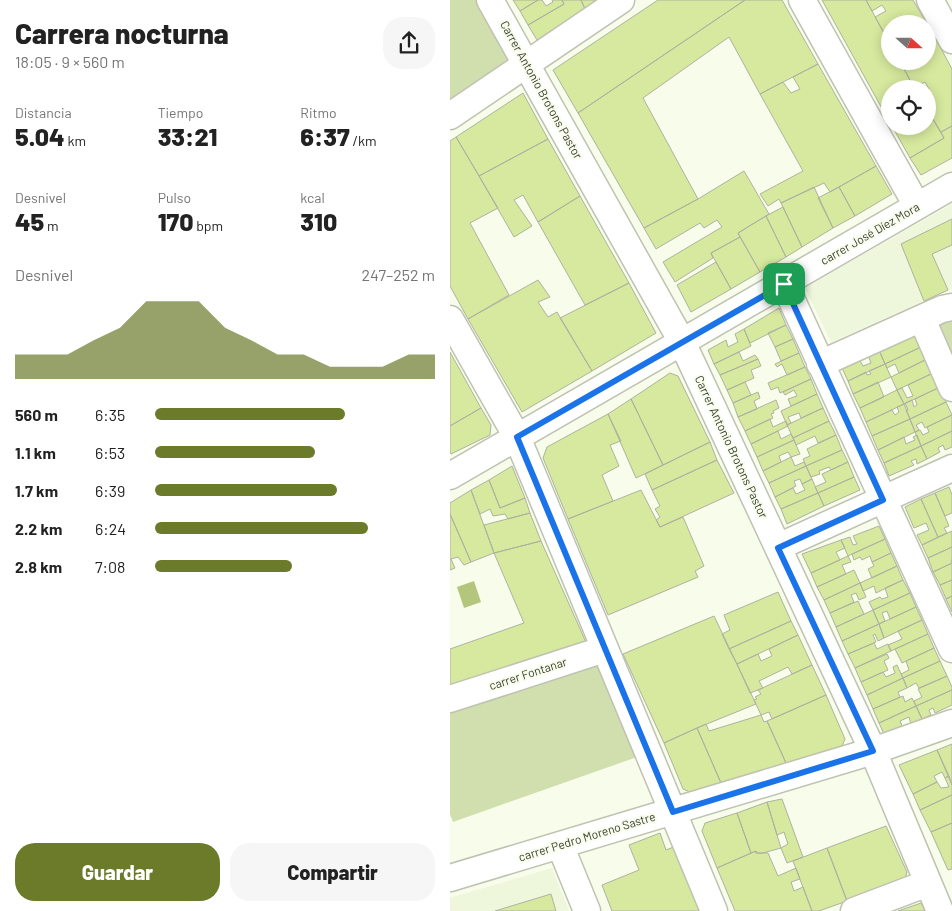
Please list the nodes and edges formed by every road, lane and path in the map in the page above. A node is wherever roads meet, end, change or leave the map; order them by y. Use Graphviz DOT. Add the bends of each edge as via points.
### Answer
graph roads {
  1 [pos="490,0"];
  2 [pos="622,0"];
  3 [pos="802,0"];
  4 [pos="930,0"];
  5 [pos="952,40"];
  6 [pos="527,65"];
  7 [pos="450,116"];
  8 [pos="952,186"];
  9 [pos="917,206"];
  10 [pos="784,284"];
  11 [pos="952,307"];
  12 [pos="450,319"];
  13 [pos="922,319"];
  14 [pos="682,342"];
  15 [pos="820,364"];
  16 [pos="952,388"];
  17 [pos="517,437"];
  18 [pos="952,468"];
  19 [pos="450,476"];
  20 [pos="883,500"];
  21 [pos="778,548"];
  22 [pos="605,649"];
  23 [pos="952,649"];
  24 [pos="450,699"];
  25 [pos="952,723"];
  26 [pos="873,751"];
  27 [pos="673,812"];
  28 [pos="560,845"];
  29 [pos="452,871"];
  30 [pos="928,883"];
  31 [pos="587,911"];
  32 [pos="714,911"];
  33 [pos="854,911"];
  34 [pos="940,911"];
  1 -- 6 [label="street, Carrer Antonio Brotons Pastor"];
  2 -- 6 [label="street"];
  3 -- 9 [label="street"];
  4 -- 5 [label="street"];
  6 -- 7 [label="street"];
  6 -- 14 [label="street, Carrer Antonio Brotons Pastor"];
  8 -- 9 [label="street, carrer José Díez Mora"];
  9 -- 10 [label="street, carrer José Díez Mora"];
  10 -- 14 [label="street, carrer José Díez Mora"];
  10 -- 15 [label="street"];
  11 -- 13 [label="street"];
  12 -- 17 [label="street"];
  13 -- 15 [label="street"];
  13 -- 16 [label="street"];
  14 -- 17 [label="street, carrer José Díez Mora"];
  14 -- 21 [label="street, Carrer Antonio Brotons Pastor"];
  15 -- 20 [label="street"];
  17 -- 19 [label="street, carrer José Díez Mora"];
  17 -- 22 [label="street"];
  18 -- 20 [label="street"];
  20 -- 21 [label="street"];
  20 -- 23 [label="street"];
  21 -- 26 [label="street, Carrer Antonio Brotons Pastor"];
  22 -- 24 [label="street, carrer Fontanar"];
  22 -- 27 [label="street"];
  25 -- 26 [label="street, carrer Pedro Moreno Sastre"];
  26 -- 27 [label="street, carrer Pedro Moreno Sastre"];
  26 -- 30 [label="street, Carrer Antonio Brotons Pastor"];
  27 -- 28 [label="street, carrer Pedro Moreno Sastre"];
  27 -- 32 [label="street"];
  28 -- 29 [label="street, carrer Pedro Moreno Sastre"];
  28 -- 31 [label="street"];
  30 -- 33 [label="street"];
  30 -- 34 [label="street, Carrer Antonio Brotons Pastor"];
}
